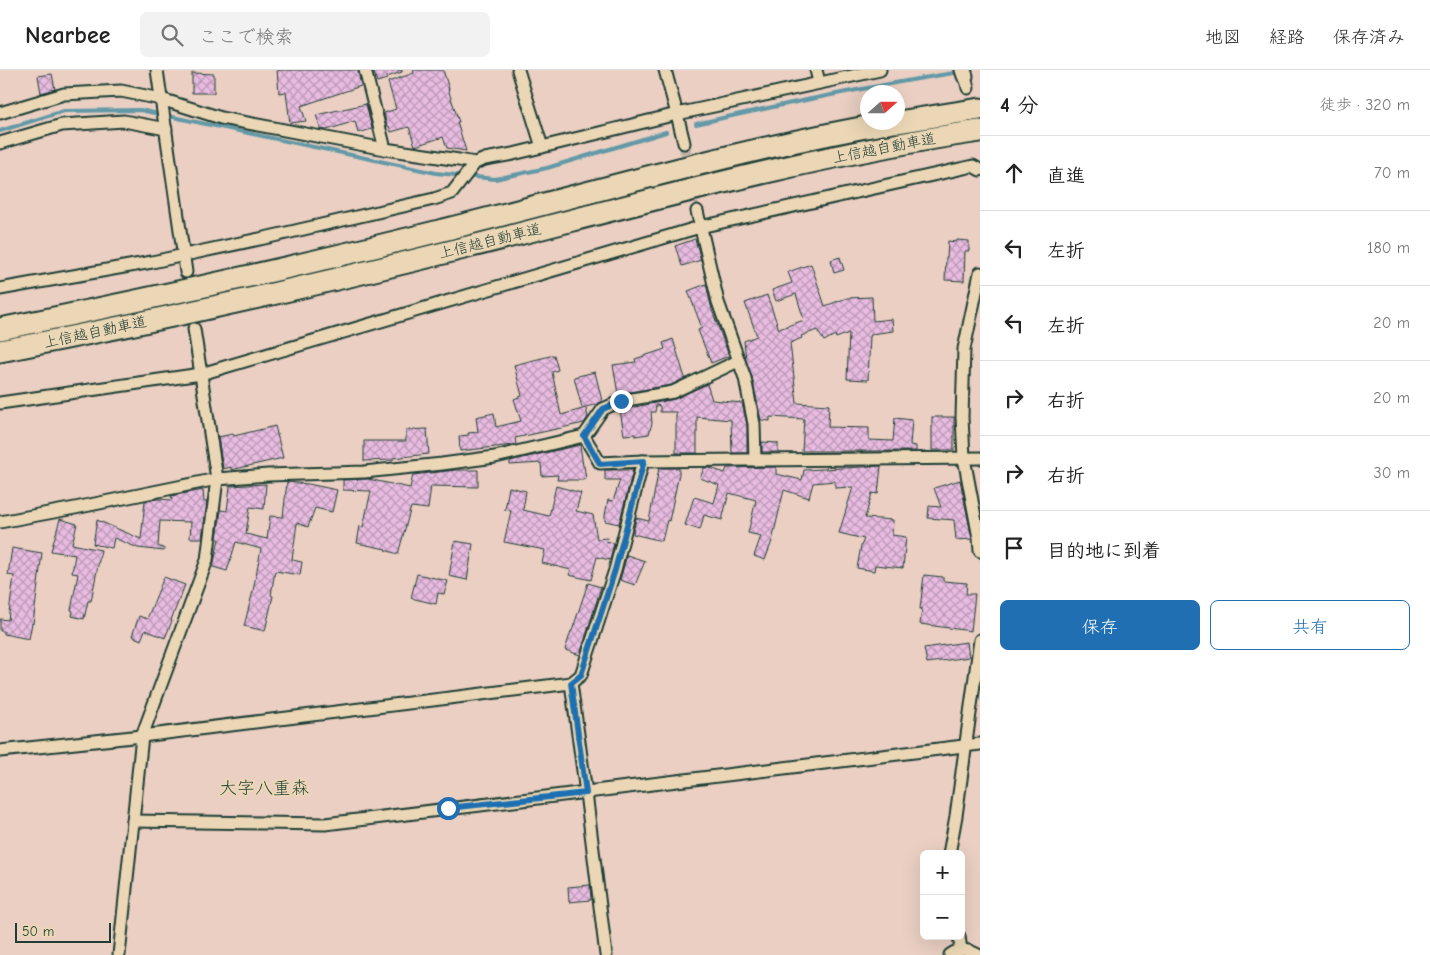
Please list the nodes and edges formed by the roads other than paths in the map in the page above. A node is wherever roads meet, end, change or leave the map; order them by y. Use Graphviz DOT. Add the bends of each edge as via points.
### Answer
graph roads {
  1 [pos="157,70"];
  2 [pos="365,70"];
  3 [pos="518,70"];
  4 [pos="665,70"];
  5 [pos="816,70"];
  6 [pos="880,70"];
  7 [pos="819,82"];
  8 [pos="161,102"];
  9 [pos="980,109"];
  10 [pos="0,113"];
  11 [pos="677,114"];
  12 [pos="905,121"];
  13 [pos="165,127"];
  14 [pos="860,129"];
  15 [pos="980,131"];
  16 [pos="0,143"];
  17 [pos="684,143"];
  18 [pos="542,147"];
  19 [pos="384,149"];
  20 [pos="473,166"];
  21 [pos="980,170"];
  22 [pos="697,211"];
  23 [pos="700,228"];
  24 [pos="184,255"];
  25 [pos="186,272"];
  26 [pos="980,272"];
  27 [pos="0,289"];
  28 [pos="0,329"];
  29 [pos="194,329"];
  30 [pos="0,351"];
  31 [pos="738,361"];
  32 [pos="200,374"];
  33 [pos="0,403"];
  34 [pos="584,436"];
  35 [pos="964,458"];
  36 [pos="980,458"];
  37 [pos="755,460"];
  38 [pos="644,461"];
  39 [pos="217,479"];
  40 [pos="0,522"];
  41 [pos="980,550"];
  42 [pos="980,640"];
  43 [pos="571,683"];
  44 [pos="142,736"];
  45 [pos="980,744"];
  46 [pos="965,746"];
  47 [pos="0,751"];
  48 [pos="586,793"];
  49 [pos="133,821"];
  50 [pos="950,850"];
  51 [pos="958,940"];
  52 [pos="956,953"];
  53 [pos="119,955"];
  54 [pos="606,955"];
  55 [pos="978,955"];
  1 -- 8 [label="street"];
  2 -- 19 [label="street"];
  3 -- 18 [label="street"];
  4 -- 11 [label="street"];
  5 -- 7 [label="street"];
  6 -- 7 [label="street"];
  7 -- 11 [label="street"];
  8 -- 10 [label="street" via="121,91 64,94"];
  8 -- 13 [label="street"];
  8 -- 19 [label="street" via="221,118"];
  9 -- 12 [label="highway, 上信越自動車道"];
  11 -- 17 [label="street"];
  11 -- 18 [label="street"];
  13 -- 16 [label="street" via="124,121 62,125"];
  13 -- 24 [label="street"];
  14 -- 28 [label="highway, 上信越自動車道" via="726,158 290,267"];
  15 -- 30 [label="highway, 上信越自動車道" via="744,176 382,268"];
  18 -- 20 [label="street" via="485,159"];
  19 -- 20 [label="street" via="459,160"];
  20 -- 24 [label="street" via="452,193 434,199"];
  21 -- 23 [label="street" via="973,166"];
  22 -- 23 [label="street"];
  23 -- 31 [label="street" via="718,302"];
  23 -- 32 [label="street"];
  24 -- 25 [label="street"];
  24 -- 27 [label="street"];
  26 -- 35 [label="street" via="964,349"];
  29 -- 32 [label="street"];
  31 -- 34 [label="street" via="673,392 621,401 603,409"];
  31 -- 37 [label="street" via="745,378 754,424"];
  32 -- 33 [label="street"];
  32 -- 39 [label="street"];
  34 -- 38 [label="street" via="600,464"];
  34 -- 39 [label="street" via="495,457 442,464 364,472"];
  35 -- 36 [label="street"];
  35 -- 37 [label="street"];
  35 -- 41 [label="street"];
  37 -- 38 [label="street"];
  38 -- 43 [label="street" via="615,570 581,675"];
  39 -- 40 [label="street"];
  39 -- 44 [label="street" via="207,560"];
  42 -- 46 [label="street"];
  43 -- 44 [label="street"];
  43 -- 48 [label="street"];
  44 -- 47 [label="street"];
  44 -- 49 [label="street"];
  45 -- 46 [label="street"];
  46 -- 48 [label="street"];
  46 -- 50 [label="street"];
  48 -- 49 [label="street" via="325,824"];
  48 -- 54 [label="street"];
  49 -- 53 [label="street"];
  51 -- 52 [label="street"];
  52 -- 55 [label="street" via="971,951"];
}
